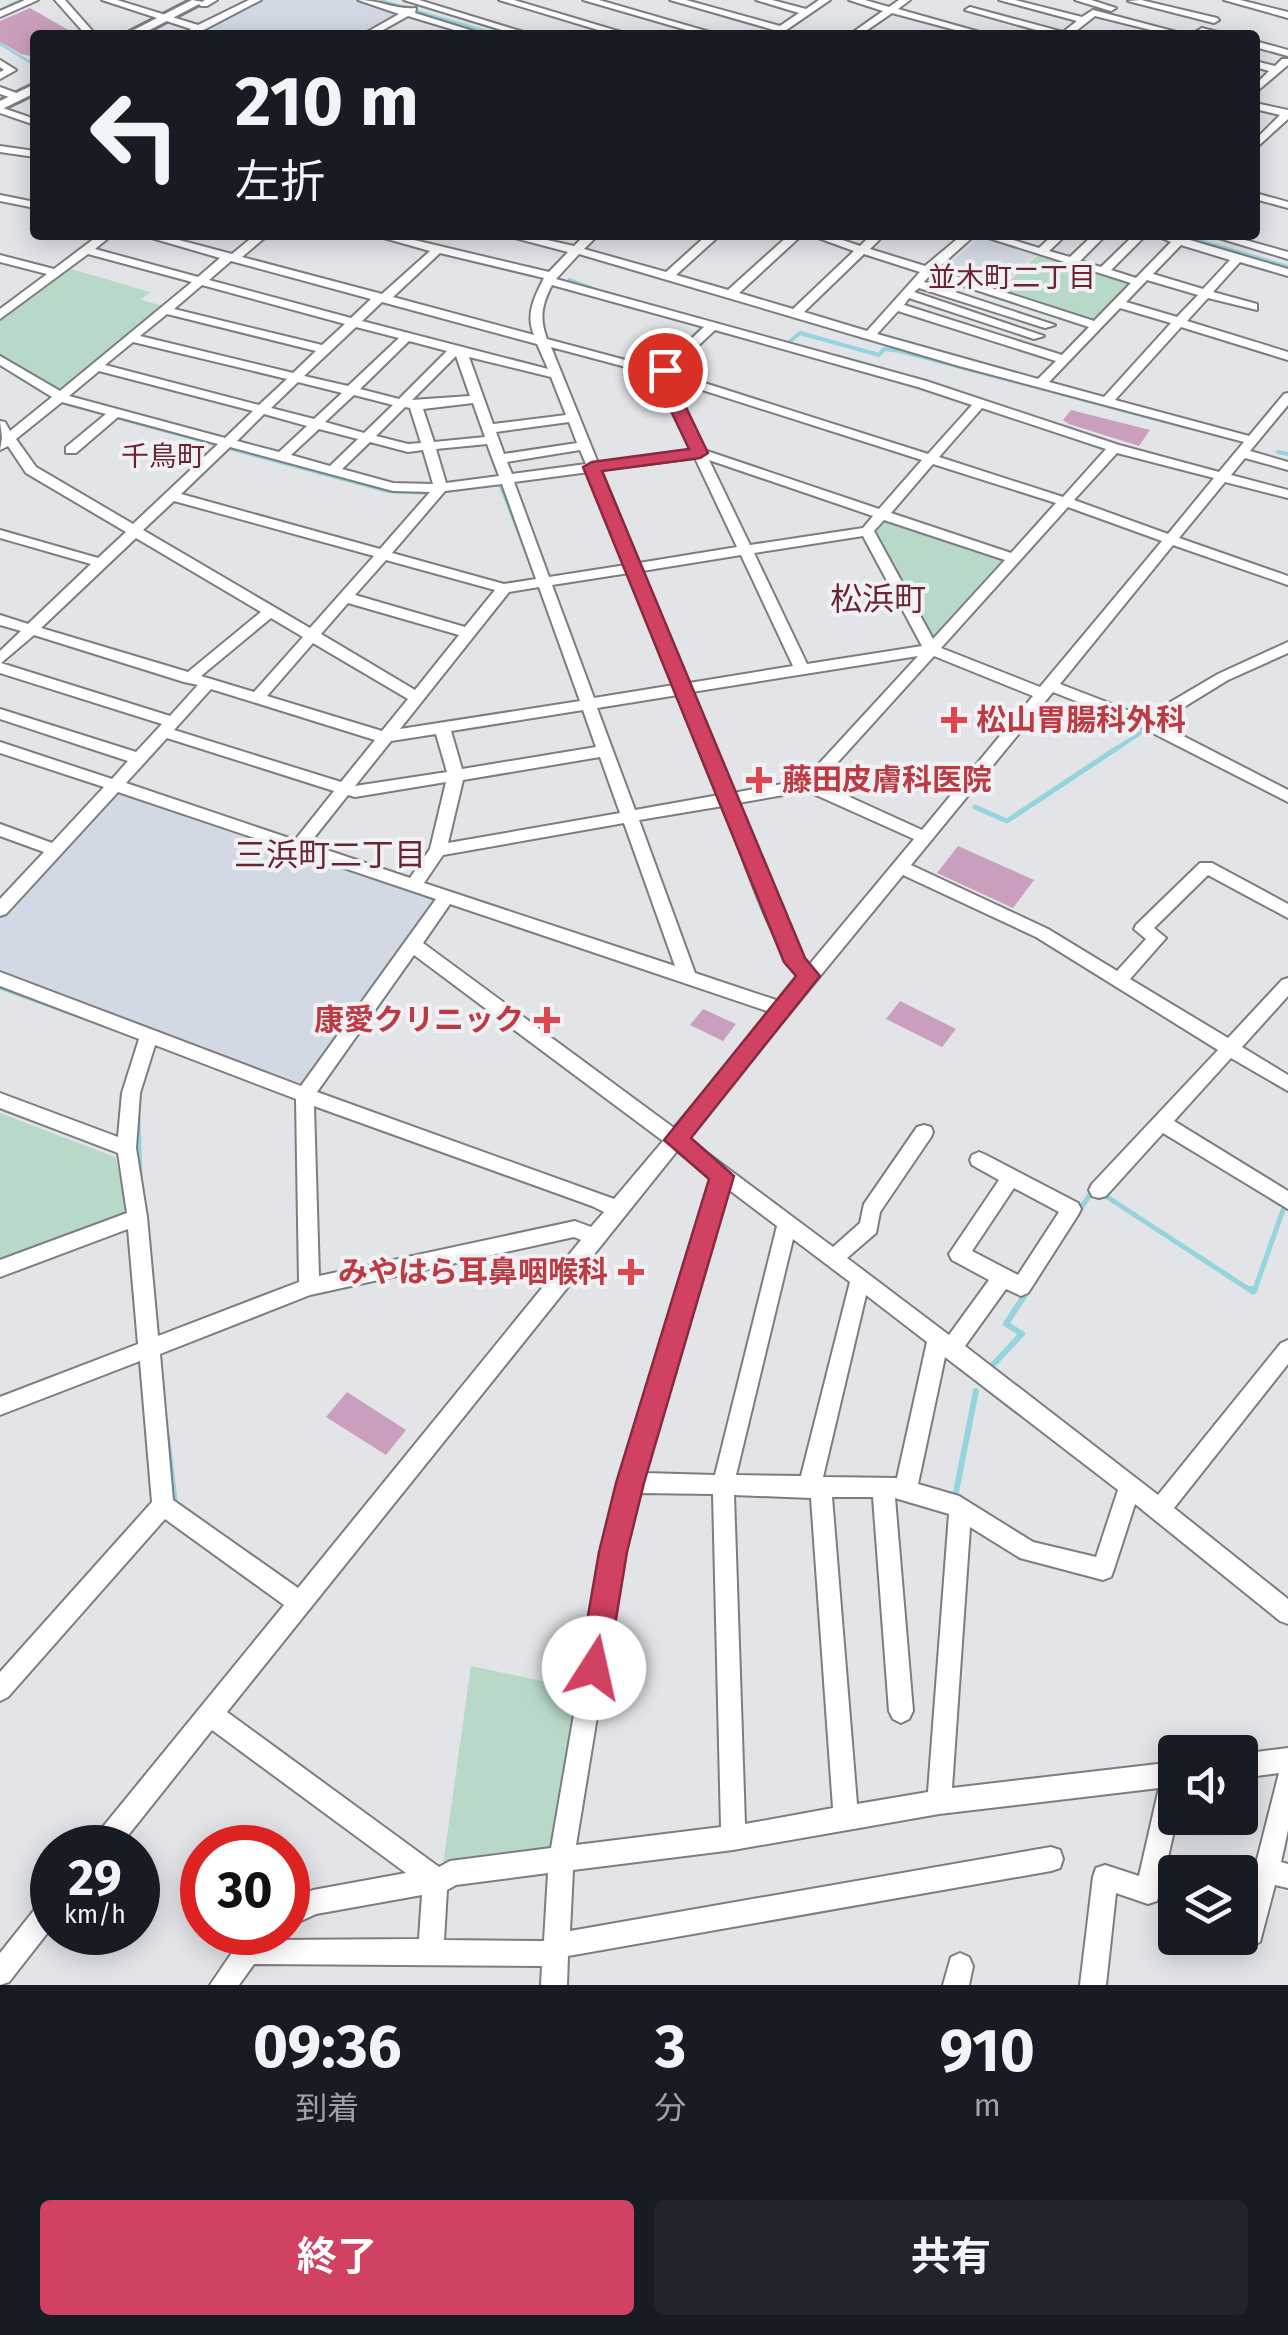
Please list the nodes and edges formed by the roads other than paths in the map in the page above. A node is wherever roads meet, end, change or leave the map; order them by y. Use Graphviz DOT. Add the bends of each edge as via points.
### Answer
graph roads {
  1 [pos="32,0"];
  2 [pos="60,0"];
  3 [pos="106,0"];
  4 [pos="176,0"];
  5 [pos="256,0"];
  6 [pos="364,0"];
  7 [pos="504,0"];
  8 [pos="588,0"];
  9 [pos="675,0"];
  10 [pos="761,0"];
  11 [pos="825,0"];
  12 [pos="854,0"];
  13 [pos="905,0"];
  14 [pos="984,0"];
  15 [pos="1004,0"];
  16 [pos="1080,0"];
  17 [pos="1133,0"];
  18 [pos="201,1"];
  19 [pos="1234,1"];
  20 [pos="611,3"];
  21 [pos="417,6"];
  22 [pos="890,10"];
  23 [pos="970,10"];
  24 [pos="806,12"];
  25 [pos="0,14"];
  26 [pos="1116,14"];
  27 [pos="1288,15"];
  28 [pos="168,19"];
  29 [pos="1083,20"];
  30 [pos="1214,20"];
  31 [pos="579,22"];
  32 [pos="949,26"];
  33 [pos="200,28"];
  34 [pos="568,28"];
  35 [pos="87,30"];
  36 [pos="142,30"];
  37 [pos="150,30"];
  38 [pos="196,30"];
  39 [pos="378,30"];
  40 [pos="470,30"];
  41 [pos="509,30"];
  42 [pos="608,30"];
  43 [pos="699,30"];
  44 [pos="771,30"];
  45 [pos="780,30"];
  46 [pos="861,30"];
  47 [pos="943,30"];
  48 [pos="965,30"];
  49 [pos="1050,30"];
  50 [pos="1071,30"];
  51 [pos="1167,30"];
  52 [pos="1203,30"];
  53 [pos="1260,47"];
  54 [pos="1285,61"];
  55 [pos="0,63"];
  56 [pos="1260,64"];
  57 [pos="0,76"];
  58 [pos="1260,83"];
  59 [pos="1260,107"];
  60 [pos="1288,114"];
  61 [pos="1261,133"];
  62 [pos="0,149"];
  63 [pos="18,151"];
  64 [pos="30,153"];
  65 [pos="7,161"];
  66 [pos="1260,197"];
  67 [pos="0,198"];
  68 [pos="1285,201"];
  69 [pos="30,204"];
  70 [pos="100,240"];
  71 [pos="165,240"];
  72 [pos="255,240"];
  73 [pos="398,240"];
  74 [pos="532,240"];
  75 [pos="587,240"];
  76 [pos="708,240"];
  77 [pos="790,240"];
  78 [pos="832,240"];
  79 [pos="872,240"];
  80 [pos="963,240"];
  81 [pos="1016,240"];
  82 [pos="1054,240"];
  83 [pos="1095,240"];
  84 [pos="1135,240"];
  85 [pos="1179,240"];
  86 [pos="1232,240"];
  87 [pos="861,249"];
  88 [pos="87,250"];
  89 [pos="437,250"];
  90 [pos="576,250"];
  91 [pos="1041,252"];
  92 [pos="1288,256"];
  93 [pos="0,258"];
  94 [pos="231,258"];
  95 [pos="1238,258"];
  96 [pos="1072,262"];
  97 [pos="927,271"];
  98 [pos="1104,271"];
  99 [pos="56,273"];
  100 [pos="1288,273"];
  101 [pos="668,276"];
  102 [pos="550,278"];
  103 [pos="1141,278"];
  104 [pos="200,281"];
  105 [pos="916,283"];
  106 [pos="731,294"];
  107 [pos="907,294"];
  108 [pos="1205,294"];
  109 [pos="1004,296"];
  110 [pos="383,297"];
  111 [pos="1118,303"];
  112 [pos="896,306"];
  113 [pos="992,307"];
  114 [pos="1253,307"];
  115 [pos="165,310"];
  116 [pos="796,313"];
  117 [pos="1060,314"];
  118 [pos="0,315"];
  119 [pos="354,322"];
  120 [pos="1179,322"];
  121 [pos="1049,325"];
  122 [pos="1096,325"];
  123 [pos="711,327"];
  124 [pos="870,335"];
  125 [pos="992,336"];
  126 [pos="1038,336"];
  127 [pos="407,337"];
  128 [pos="132,338"];
  129 [pos="540,340"];
  130 [pos="1026,348"];
  131 [pos="326,350"];
  132 [pos="457,351"];
  133 [pos="1288,356"];
  134 [pos="1063,359"];
  135 [pos="0,360"];
  136 [pos="964,363"];
  137 [pos="98,367"];
  138 [pos="661,373"];
  139 [pos="999,373"];
  140 [pos="555,374"];
  141 [pos="296,378"];
  142 [pos="1040,384"];
  143 [pos="350,392"];
  144 [pos="1288,397"];
  145 [pos="62,398"];
  146 [pos="476,399"];
  147 [pos="1107,401"];
  148 [pos="409,404"];
  149 [pos="979,404"];
  150 [pos="262,410"];
  151 [pos="113,415"];
  152 [pos="572,418"];
  153 [pos="317,424"];
  154 [pos="0,425"];
  155 [pos="489,435"];
  156 [pos="367,438"];
  157 [pos="228,442"];
  158 [pos="5,443"];
  159 [pos="583,446"];
  160 [pos="1247,447"];
  161 [pos="429,448"];
  162 [pos="1114,448"];
  163 [pos="71,450"];
  164 [pos="700,453"];
  165 [pos="282,458"];
  166 [pos="498,459"];
  167 [pos="930,459"];
  168 [pos="1288,466"];
  169 [pos="592,467"];
  170 [pos="333,471"];
  171 [pos="1222,477"];
  172 [pos="504,478"];
  173 [pos="441,488"];
  174 [pos="1288,494"];
  175 [pos="173,496"];
  176 [pos="1066,502"];
  177 [pos="883,514"];
  178 [pos="135,532"];
  179 [pos="867,532"];
  180 [pos="0,534"];
  181 [pos="1171,539"];
  182 [pos="746,550"];
  183 [pos="383,554"];
  184 [pos="1012,558"];
  185 [pos="102,563"];
  186 [pos="634,567"];
  187 [pos="1288,581"];
  188 [pos="540,582"];
  189 [pos="504,588"];
  190 [pos="344,598"];
  191 [pos="269,612"];
  192 [pos="0,620"];
  193 [pos="31,630"];
  194 [pos="468,632"];
  195 [pos="310,636"];
  196 [pos="1288,647"];
  197 [pos="931,649"];
  198 [pos="0,660"];
  199 [pos="0,668"];
  200 [pos="802,669"];
  201 [pos="190,679"];
  202 [pos="208,684"];
  203 [pos="683,689"];
  204 [pos="1046,690"];
  205 [pos="416,697"];
  206 [pos="256,700"];
  207 [pos="590,704"];
  208 [pos="0,714"];
  209 [pos="1146,724"];
  210 [pos="169,727"];
  211 [pos="442,727"];
  212 [pos="391,736"];
  213 [pos="0,747"];
  214 [pos="607,751"];
  215 [pos="140,759"];
  216 [pos="456,775"];
  217 [pos="809,785"];
  218 [pos="116,786"];
  219 [pos="349,791"];
  220 [pos="1288,797"];
  221 [pos="728,799"];
  222 [pos="630,816"];
  223 [pos="0,830"];
  224 [pos="923,838"];
  225 [pos="299,846"];
  226 [pos="56,850"];
  227 [pos="438,850"];
  228 [pos="899,866"];
  229 [pos="414,884"];
  230 [pos="446,896"];
  231 [pos="2,905"];
  232 [pos="1288,912"];
  233 [pos="412,944"];
  234 [pos="687,975"];
  235 [pos="809,976"];
  236 [pos="0,979"];
  237 [pos="1118,980"];
  238 [pos="1288,985"];
  239 [pos="783,1009"];
  240 [pos="148,1040"];
  241 [pos="1228,1048"];
  242 [pos="1288,1084"];
  243 [pos="305,1095"];
  244 [pos="0,1100"];
  245 [pos="1161,1122"];
  246 [pos="924,1132"];
  247 [pos="676,1140"];
  248 [pos="127,1148"];
  249 [pos="979,1160"];
  250 [pos="722,1176"];
  251 [pos="1011,1177"];
  252 [pos="1099,1190"];
  253 [pos="1288,1201"];
  254 [pos="617,1210"];
  255 [pos="137,1216"];
  256 [pos="788,1224"];
  257 [pos="594,1238"];
  258 [pos="832,1259"];
  259 [pos="0,1269"];
  260 [pos="1003,1277"];
  261 [pos="860,1280"];
  262 [pos="309,1287"];
  263 [pos="944,1345"];
  264 [pos="154,1346"];
  265 [pos="1288,1349"];
  266 [pos="0,1406"];
  267 [pos="630,1483"];
  268 [pos="723,1484"];
  269 [pos="1130,1486"];
  270 [pos="894,1488"];
  271 [pos="815,1490"];
  272 [pos="167,1508"];
  273 [pos="960,1508"];
  274 [pos="1160,1509"];
  275 [pos="300,1603"];
  276 [pos="1288,1613"];
  277 [pos="0,1689"];
  278 [pos="902,1712"];
  279 [pos="210,1714"];
  280 [pos="1288,1760"];
  281 [pos="1258,1764"];
  282 [pos="1158,1776"];
  283 [pos="1288,1780"];
  284 [pos="939,1802"];
  285 [pos="846,1818"];
  286 [pos="121,1825"];
  287 [pos="1161,1835"];
  288 [pos="733,1838"];
  289 [pos="1052,1859"];
  290 [pos="561,1860"];
  291 [pos="1277,1873"];
  292 [pos="435,1884"];
  293 [pos="310,1904"];
  294 [pos="1258,1918"];
  295 [pos="30,1936"];
  296 [pos="310,1946"];
  297 [pos="556,1950"];
  298 [pos="431,1952"];
  299 [pos="250,1955"];
  300 [pos="0,1973"];
  301 [pos="223,1985"];
  302 [pos="554,1985"];
  303 [pos="1093,1985"];
  1 -- 25 [label="street"];
  2 -- 35 [label="street"];
  3 -- 28 [label="street"];
  4 -- 28 [label="main road"];
  5 -- 33 [label="street"];
  6 -- 21 [label="street"];
  7 -- 31 [label="street"];
  8 -- 20 [label="street"];
  9 -- 44 [label="street"];
  10 -- 24 [label="street"];
  11 -- 24 [label="street"];
  12 -- 22 [label="street"];
  13 -- 22 [label="street"];
  14 -- 23 [label="street"];
  15 -- 29 [label="street"];
  16 -- 26 [label="street"];
  17 -- 26 [label="street"];
  17 -- 30 [label="street"];
  18 -- 28 [label="main road"];
  19 -- 27 [label="street"];
  19 -- 30 [label="street"];
  20 -- 31 [label="street"];
  20 -- 43 [label="street"];
  21 -- 39 [label="street"];
  21 -- 40 [label="street"];
  21 -- 41 [label="street"];
  22 -- 32 [label="street"];
  22 -- 46 [label="street"];
  23 -- 32 [label="street"];
  23 -- 49 [label="street"];
  24 -- 45 [label="street"];
  26 -- 29 [label="street" via="1093,13"];
  26 -- 51 [label="street"];
  28 -- 33 [label="street"];
  28 -- 36 [label="main road"];
  28 -- 37 [label="main road"];
  29 -- 50 [label="street"];
  30 -- 52 [label="street"];
  31 -- 34 [label="street"];
  31 -- 42 [label="street"];
  32 -- 47 [label="street"];
  32 -- 48 [label="street"];
  33 -- 38 [label="street"];
  53 -- 54 [label="street"];
  54 -- 56 [label="street"];
  54 -- 58 [label="street"];
  55 -- 57 [label="street" via="11,70"];
  59 -- 60 [label="street"];
  60 -- 61 [label="street"];
  62 -- 63 [label="street"];
  63 -- 64 [label="street"];
  63 -- 65 [label="street"];
  66 -- 68 [label="street"];
  67 -- 69 [label="street"];
  70 -- 88 [label="street"];
  71 -- 94 [label="street"];
  72 -- 94 [label="street"];
  73 -- 89 [label="street"];
  74 -- 90 [label="street"];
  75 -- 90 [label="street"];
  76 -- 101 [label="street"];
  77 -- 106 [label="street"];
  78 -- 87 [label="street"];
  79 -- 87 [label="street"];
  80 -- 97 [label="street"];
  81 -- 91 [label="street"];
  82 -- 91 [label="street"];
  83 -- 96 [label="street"];
  84 -- 98 [label="street"];
  85 -- 95 [label="street"];
  85 -- 103 [label="street"];
  86 -- 92 [label="street"];
  87 -- 97 [label="street"];
  87 -- 116 [label="street"];
  88 -- 99 [label="street"];
  88 -- 104 [label="street"];
  89 -- 102 [label="street"];
  89 -- 110 [label="street"];
  90 -- 101 [label="street"];
  90 -- 102 [label="street"];
  91 -- 96 [label="street"];
  93 -- 99 [label="street"];
  94 -- 104 [label="street"];
  94 -- 110 [label="street"];
  95 -- 100 [label="street"];
  95 -- 108 [label="street"];
  96 -- 98 [label="street"];
  97 -- 105 [label="street"];
  97 -- 109 [label="street"];
  98 -- 103 [label="street"];
  99 -- 118 [label="street"];
  101 -- 106 [label="street"];
  102 -- 123 [label="street"];
  102 -- 129 [label="street" via="535,310"];
  103 -- 108 [label="street"];
  103 -- 111 [label="street"];
  104 -- 115 [label="street"];
  104 -- 119 [label="street"];
  105 -- 107 [label="street"];
  105 -- 113 [label="street"];
  106 -- 116 [label="street"];
  107 -- 112 [label="street"];
  107 -- 126 [label="street"];
  108 -- 114 [label="street"];
  108 -- 120 [label="street"];
  109 -- 113 [label="street"];
  109 -- 117 [label="street"];
  110 -- 119 [label="street"];
  110 -- 129 [label="street"];
  111 -- 120 [label="street"];
  111 -- 122 [label="street"];
  112 -- 124 [label="street"];
  112 -- 125 [label="street"];
  113 -- 121 [label="street"];
  115 -- 128 [label="street"];
  115 -- 131 [label="street"];
  116 -- 124 [label="street"];
  117 -- 121 [label="street"];
  117 -- 122 [label="street"];
  119 -- 127 [label="street"];
  119 -- 131 [label="street"];
  120 -- 133 [label="street"];
  120 -- 147 [label="street"];
  121 -- 126 [label="street"];
  122 -- 134 [label="street"];
  123 -- 138 [label="street"];
  123 -- 149 [label="street"];
  124 -- 136 [label="street"];
  125 -- 130 [label="street"];
  125 -- 136 [label="street"];
  126 -- 130 [label="street"];
  127 -- 132 [label="street"];
  127 -- 143 [label="street"];
  128 -- 137 [label="street"];
  128 -- 141 [label="street"];
  129 -- 138 [label="street"];
  129 -- 140 [label="street"];
  130 -- 134 [label="street"];
  130 -- 139 [label="street"];
  131 -- 141 [label="street"];
  132 -- 140 [label="street"];
  132 -- 146 [label="street"];
  132 -- 148 [label="street"];
  134 -- 142 [label="street"];
  135 -- 145 [label="street"];
  136 -- 139 [label="street"];
  137 -- 145 [label="street"];
  137 -- 150 [label="street"];
  138 -- 164 [label="street"];
  138 -- 167 [label="street"];
  139 -- 142 [label="street"];
  140 -- 152 [label="street"];
  141 -- 143 [label="street"];
  141 -- 150 [label="street"];
  142 -- 147 [label="street"];
  143 -- 148 [label="street"];
  143 -- 153 [label="street"];
  144 -- 160 [label="street"];
  145 -- 151 [label="street"];
  145 -- 158 [label="street"];
  146 -- 148 [label="street"];
  146 -- 155 [label="street"];
  147 -- 160 [label="street"];
  148 -- 156 [label="street"];
  148 -- 161 [label="street"];
  149 -- 162 [label="street"];
  149 -- 167 [label="street"];
  150 -- 153 [label="street"];
  150 -- 157 [label="street"];
  151 -- 157 [label="street"];
  151 -- 163 [label="street"];
  152 -- 155 [label="street"];
  152 -- 159 [label="street"];
  153 -- 156 [label="street"];
  153 -- 165 [label="street"];
  154 -- 158 [label="street"];
  155 -- 161 [label="street"];
  155 -- 166 [label="street"];
  156 -- 161 [label="street"];
  156 -- 170 [label="street"];
  157 -- 165 [label="street"];
  157 -- 175 [label="street"];
  158 -- 178 [label="street" via="31,470"];
  159 -- 166 [label="street"];
  159 -- 169 [label="street"];
  160 -- 168 [label="street"];
  160 -- 171 [label="street"];
  161 -- 173 [label="street"];
  162 -- 171 [label="street"];
  162 -- 176 [label="street"];
  164 -- 169 [label="street"];
  164 -- 177 [label="street"];
  164 -- 182 [label="street"];
  165 -- 170 [label="street"];
  166 -- 172 [label="street"];
  167 -- 176 [label="street"];
  167 -- 177 [label="street"];
  169 -- 172 [label="street"];
  169 -- 186 [label="street"];
  170 -- 173 [label="street" via="404,490"];
  171 -- 174 [label="street"];
  171 -- 181 [label="street"];
  172 -- 173 [label="street"];
  172 -- 188 [label="street"];
  173 -- 183 [label="street"];
  175 -- 178 [label="street"];
  175 -- 183 [label="street"];
  176 -- 181 [label="street"];
  176 -- 184 [label="street"];
  177 -- 179 [label="street"];
  177 -- 184 [label="street"];
  178 -- 185 [label="street"];
  178 -- 191 [label="street"];
  179 -- 182 [label="street"];
  179 -- 197 [label="street"];
  180 -- 185 [label="street"];
  181 -- 187 [label="street"];
  181 -- 204 [label="street"];
  182 -- 186 [label="street"];
  182 -- 200 [label="street"];
  183 -- 189 [label="street"];
  183 -- 190 [label="street"];
  184 -- 197 [label="street"];
  185 -- 193 [label="street"];
  186 -- 188 [label="street"];
  186 -- 203 [label="street"];
  188 -- 189 [label="street"];
  188 -- 207 [label="street"];
  189 -- 194 [label="street"];
  190 -- 194 [label="street"];
  190 -- 195 [label="street"];
  191 -- 195 [label="street"];
  191 -- 201 [label="street"];
  192 -- 193 [label="street"];
  193 -- 198 [label="street"];
  193 -- 201 [label="street"];
  194 -- 205 [label="street"];
  195 -- 205 [label="street"];
  195 -- 206 [label="street"];
  196 -- 209 [label="street"];
  197 -- 200 [label="street"];
  197 -- 204 [label="street"];
  197 -- 217 [label="street"];
  199 -- 210 [label="street"];
  200 -- 203 [label="street"];
  201 -- 202 [label="street"];
  202 -- 206 [label="street"];
  202 -- 210 [label="street"];
  203 -- 207 [label="street"];
  203 -- 221 [label="street"];
  204 -- 209 [label="street"];
  204 -- 224 [label="street"];
  205 -- 212 [label="street"];
  206 -- 212 [label="street"];
  207 -- 211 [label="street"];
  207 -- 214 [label="street"];
  208 -- 215 [label="street"];
  209 -- 220 [label="street"];
  210 -- 215 [label="street"];
  210 -- 219 [label="street"];
  211 -- 212 [label="street"];
  211 -- 216 [label="street"];
  212 -- 219 [label="street"];
  213 -- 218 [label="street"];
  214 -- 216 [label="street"];
  214 -- 222 [label="street"];
  215 -- 218 [label="street"];
  216 -- 219 [label="street"];
  216 -- 227 [label="street"];
  217 -- 221 [label="street"];
  217 -- 224 [label="street"];
  218 -- 225 [label="street"];
  218 -- 226 [label="street"];
  219 -- 225 [label="street"];
  221 -- 222 [label="street"];
  221 -- 235 [label="street" via="796,962"];
  222 -- 227 [label="street"];
  222 -- 234 [label="street"];
  223 -- 226 [label="street"];
  224 -- 228 [label="street"];
  225 -- 229 [label="street"];
  226 -- 231 [label="street"];
  227 -- 229 [label="street"];
  228 -- 235 [label="street"];
  228 -- 237 [label="street" via="1012,917"];
  229 -- 230 [label="street"];
  230 -- 233 [label="street"];
  230 -- 234 [label="street"];
  232 -- 237 [label="street" via="1206,867 1142,929 1157,938"];
  233 -- 243 [label="street"];
  233 -- 247 [label="street"];
  234 -- 239 [label="street"];
  235 -- 239 [label="street"];
  236 -- 240 [label="street"];
  237 -- 241 [label="street"];
  238 -- 241 [label="street"];
  239 -- 247 [label="street"];
  240 -- 243 [label="street"];
  240 -- 248 [label="street" via="130,1093"];
  241 -- 242 [label="street"];
  241 -- 245 [label="street"];
  243 -- 254 [label="street"];
  243 -- 262 [label="street"];
  244 -- 248 [label="street"];
  245 -- 252 [label="street"];
  245 -- 253 [label="street"];
  246 -- 258 [label="street" via="872,1210 869,1227"];
  247 -- 250 [label="street"];
  247 -- 254 [label="street"];
  248 -- 255 [label="street"];
  249 -- 251 [label="street"];
  250 -- 256 [label="street"];
  250 -- 267 [label="street"];
  251 -- 260 [label="street" via="959,1254"];
  251 -- 260 [label="street" via="1070,1210 1022,1286"];
  254 -- 257 [label="street"];
  255 -- 259 [label="street"];
  255 -- 264 [label="street"];
  256 -- 258 [label="street"];
  256 -- 268 [label="street"];
  257 -- 262 [label="street" via="575,1229"];
  257 -- 275 [label="street"];
  258 -- 261 [label="street"];
  260 -- 263 [label="street"];
  261 -- 263 [label="street"];
  261 -- 271 [label="street"];
  262 -- 264 [label="street"];
  263 -- 269 [label="street"];
  263 -- 270 [label="street"];
  264 -- 266 [label="street"];
  264 -- 272 [label="street"];
  265 -- 274 [label="street"];
  267 -- 268 [label="street"];
  267 -- 290 [label="street"];
  268 -- 271 [label="street"];
  268 -- 288 [label="street"];
  269 -- 273 [label="street" via="1103,1569 1028,1551"];
  269 -- 274 [label="street"];
  270 -- 271 [label="street"];
  270 -- 273 [label="street"];
  270 -- 278 [label="street"];
  271 -- 285 [label="street"];
  272 -- 275 [label="street"];
  272 -- 277 [label="street"];
  273 -- 284 [label="street"];
  274 -- 276 [label="street"];
  275 -- 279 [label="street"];
  279 -- 286 [label="street"];
  279 -- 292 [label="street"];
  280 -- 281 [label="street"];
  282 -- 284 [label="street"];
  283 -- 291 [label="street"];
  284 -- 285 [label="street"];
  285 -- 288 [label="street"];
  287 -- 303 [label="street" via="1148,1892 1105,1877"];
  288 -- 290 [label="street"];
  289 -- 297 [label="street"];
  290 -- 292 [label="street" via="450,1872"];
  290 -- 297 [label="street"];
  291 -- 294 [label="street"];
  292 -- 293 [label="street"];
  292 -- 298 [label="street"];
  295 -- 300 [label="street"];
  296 -- 298 [label="street"];
  297 -- 298 [label="street"];
  297 -- 302 [label="street"];
  299 -- 301 [label="street"];
}
